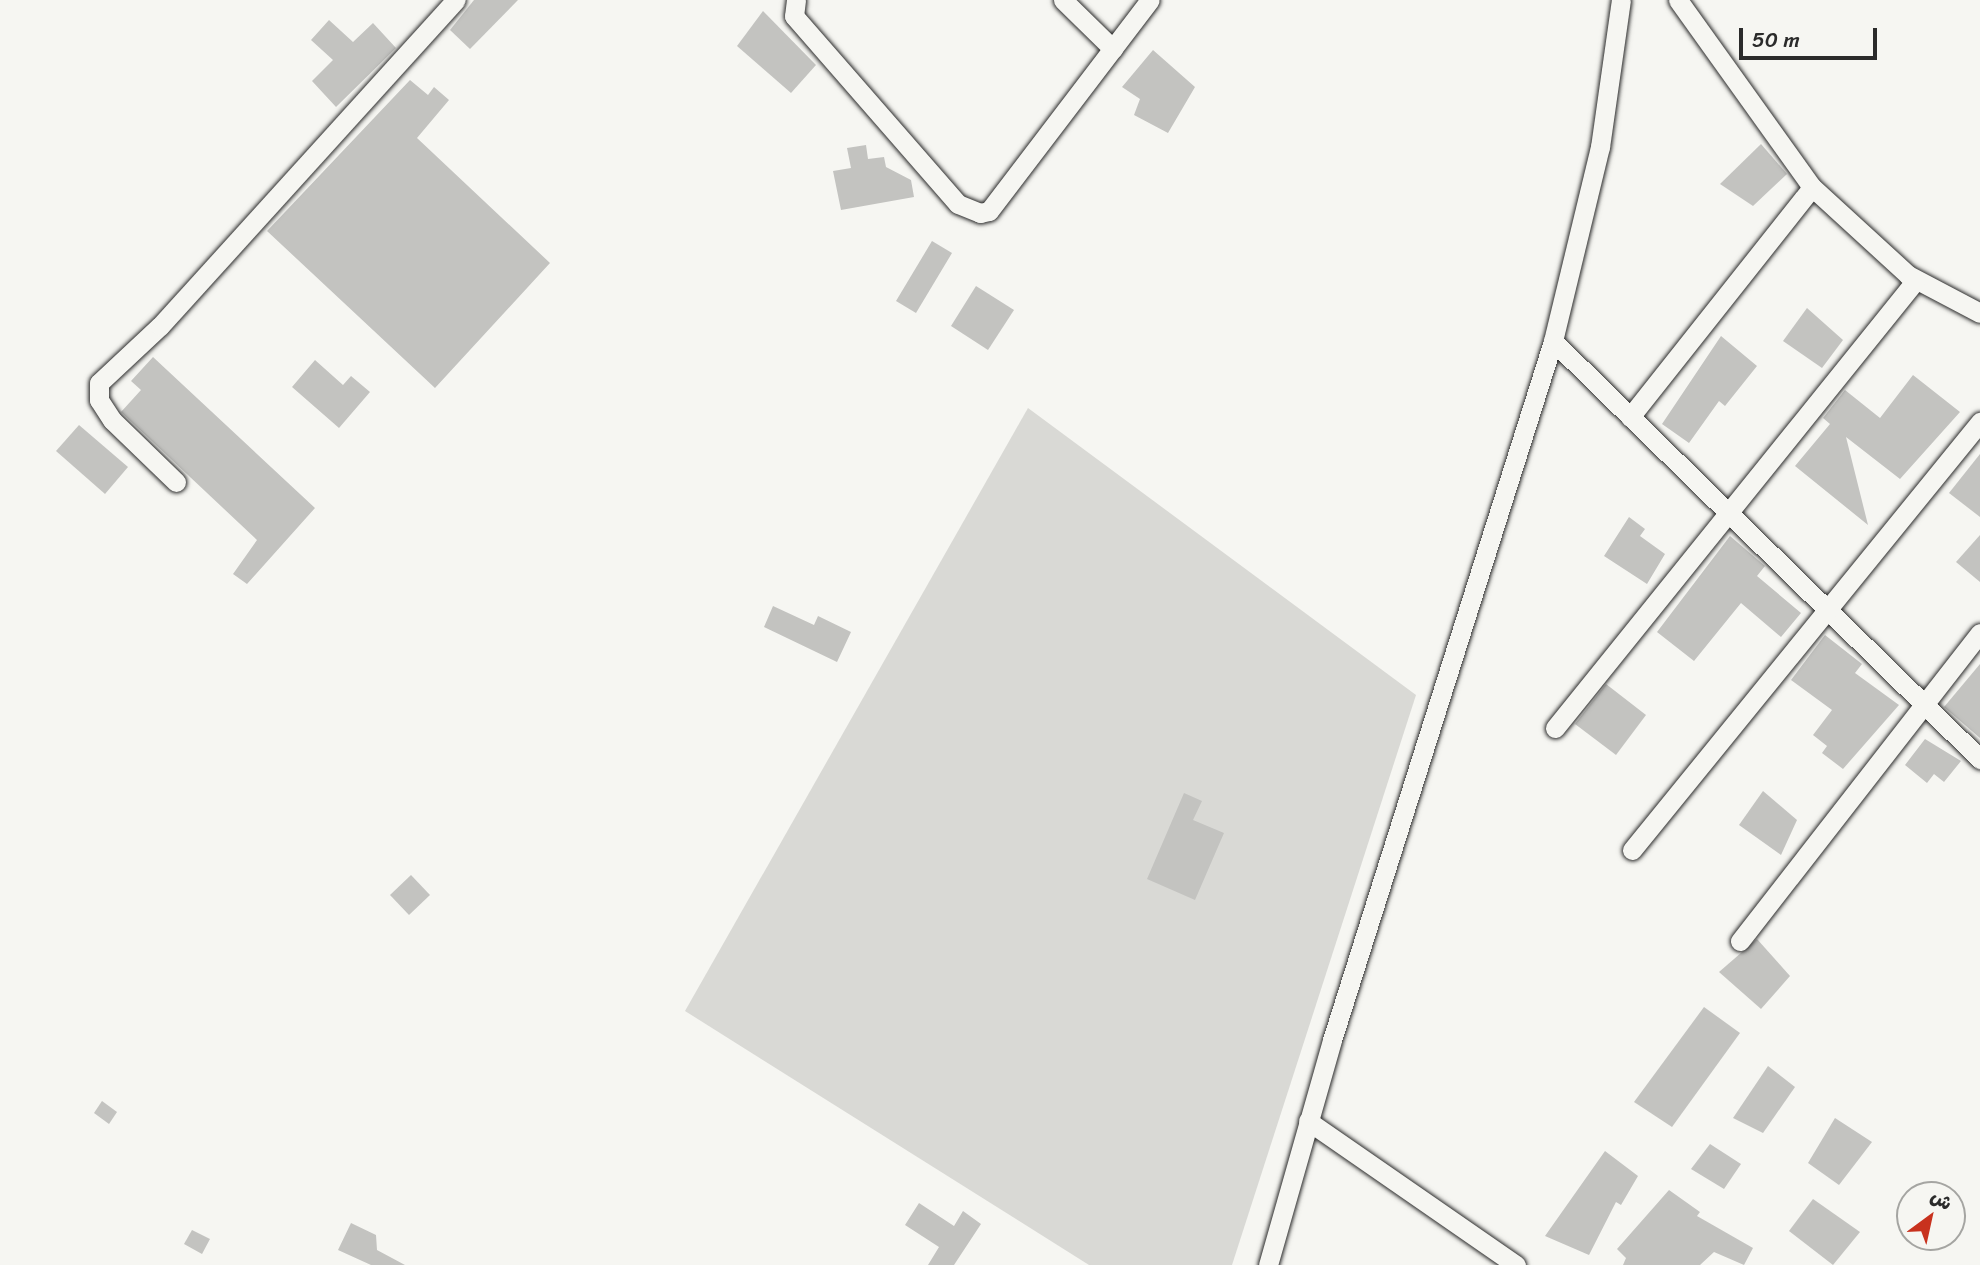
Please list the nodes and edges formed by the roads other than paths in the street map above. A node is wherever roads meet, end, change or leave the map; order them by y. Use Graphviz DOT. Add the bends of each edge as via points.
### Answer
graph roads {
  1 [pos="456,0"];
  2 [pos="796,0"];
  3 [pos="1063,0"];
  4 [pos="1150,0"];
  5 [pos="1621,0"];
  6 [pos="1678,0"];
  7 [pos="1113,49"];
  8 [pos="1812,187"];
  9 [pos="1916,280"];
  10 [pos="1980,313"];
  11 [pos="1553,341"];
  12 [pos="1630,417"];
  13 [pos="1980,422"];
  14 [pos="176,482"];
  15 [pos="1726,511"];
  16 [pos="1827,610"];
  17 [pos="1980,633"];
  18 [pos="1923,703"];
  19 [pos="1555,728"];
  20 [pos="1980,759"];
  21 [pos="1632,850"];
  22 [pos="1740,941"];
  23 [pos="1308,1121"];
  24 [pos="1268,1265"];
  25 [pos="1516,1265"];
  1 -- 14 [label="street" via="160,326 99,383 99,400 112,420"];
  2 -- 7 [label="street" via="794,16 970,212 989,211"];
  3 -- 7 [label="street"];
  4 -- 7 [label="street"];
  5 -- 11 [label="street" via="1600,147"];
  6 -- 8 [label="street"];
  8 -- 9 [label="street"];
  8 -- 12 [label="street"];
  9 -- 10 [label="street"];
  9 -- 15 [label="street"];
  11 -- 12 [label="street"];
  11 -- 23 [label="street"];
  12 -- 15 [label="street"];
  13 -- 16 [label="street"];
  15 -- 16 [label="street"];
  15 -- 19 [label="street"];
  16 -- 18 [label="street"];
  16 -- 21 [label="street"];
  17 -- 18 [label="street"];
  18 -- 20 [label="street"];
  18 -- 22 [label="street"];
  23 -- 24 [label="street"];
  23 -- 25 [label="street"];
}
